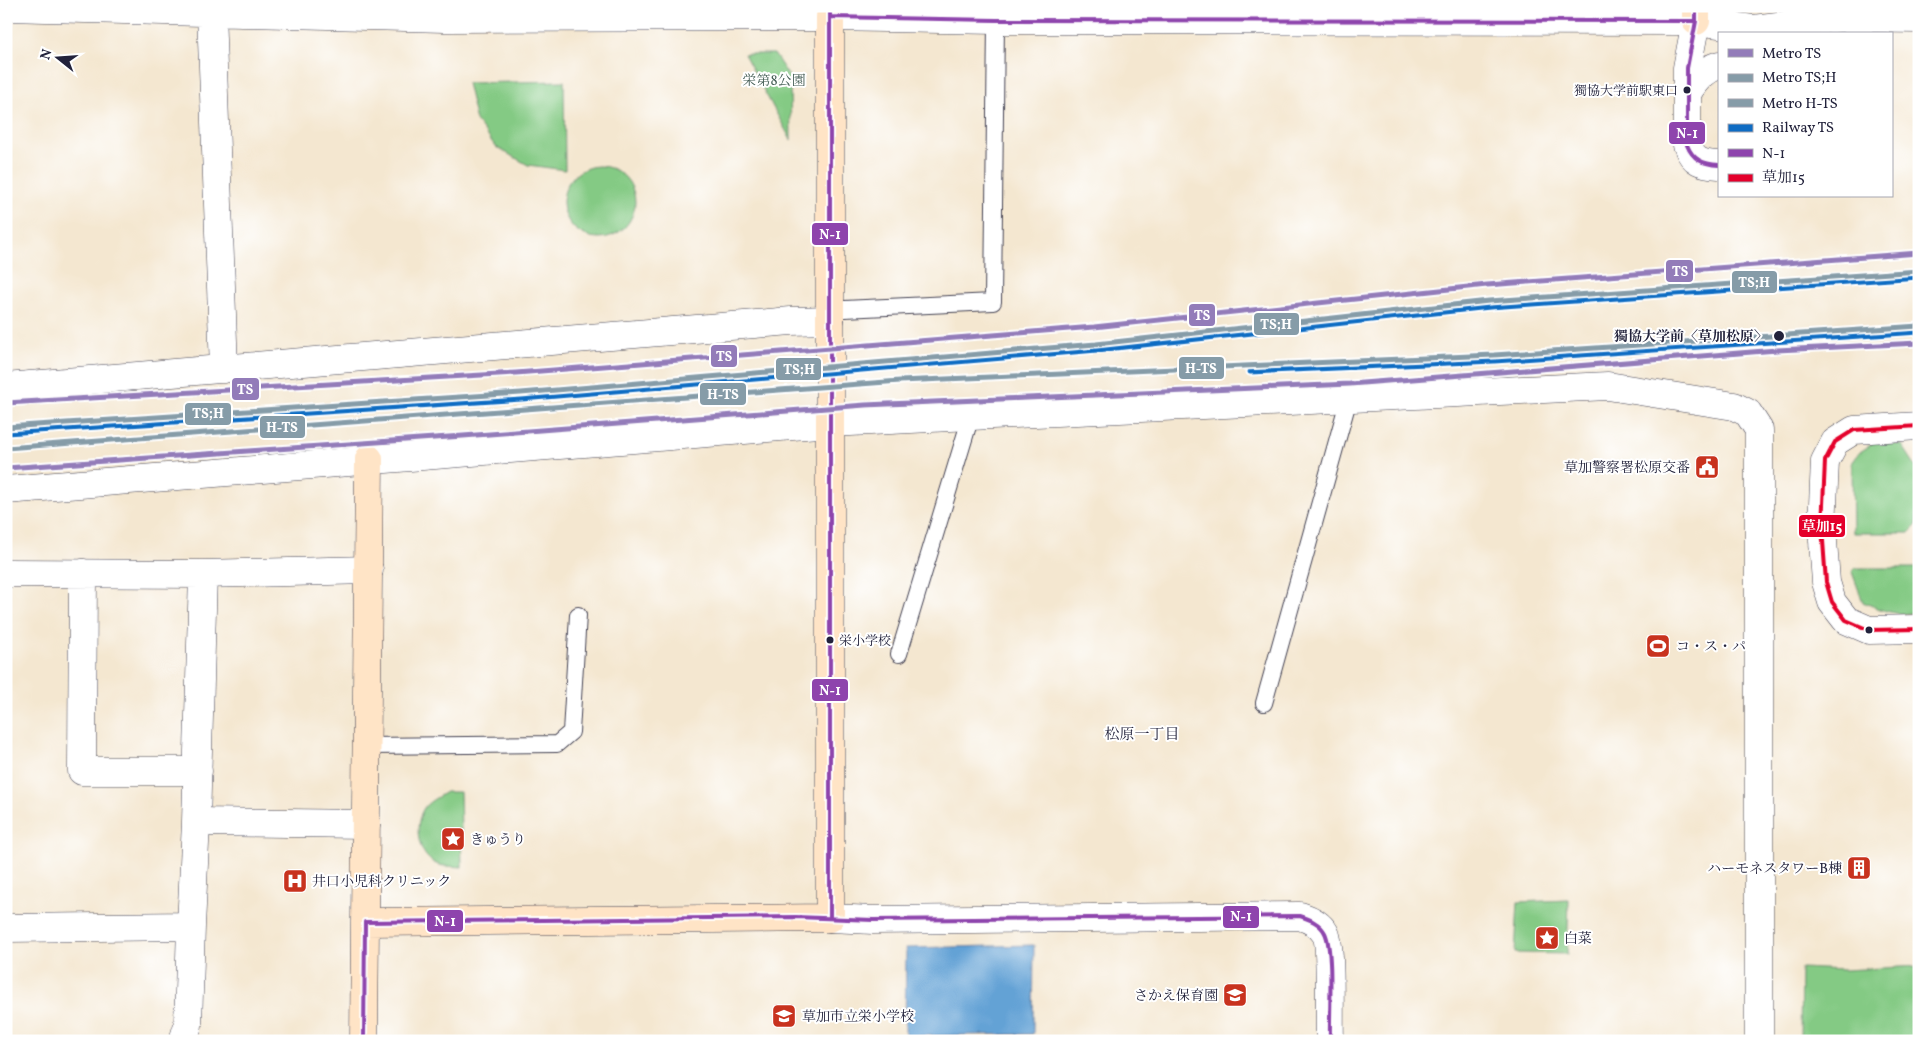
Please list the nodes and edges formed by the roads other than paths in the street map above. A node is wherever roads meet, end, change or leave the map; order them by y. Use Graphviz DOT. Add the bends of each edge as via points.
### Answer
graph roads {
  1 [pos="6,6"];
  2 [pos="88,7"];
  3 [pos="211,12"];
  4 [pos="830,12"];
  5 [pos="1841,12"];
  6 [pos="1696,14"];
  7 [pos="1919,19"];
  8 [pos="996,20"];
  9 [pos="1718,51"];
  10 [pos="1718,65"];
  11 [pos="1688,92"];
  12 [pos="1718,165"];
  13 [pos="837,315"];
  14 [pos="224,369"];
  15 [pos="6,387"];
  16 [pos="1349,398"];
  17 [pos="971,416"];
  18 [pos="830,423"];
  19 [pos="1919,426"];
  20 [pos="369,460"];
  21 [pos="6,490"];
  22 [pos="369,570"];
  23 [pos="6,573"];
  24 [pos="83,573"];
  25 [pos="203,574"];
  26 [pos="578,615"];
  27 [pos="1919,629"];
  28 [pos="899,654"];
  29 [pos="1264,703"];
  30 [pos="366,746"];
  31 [pos="198,771"];
  32 [pos="196,822"];
  33 [pos="366,824"];
  34 [pos="830,918"];
  35 [pos="365,922"];
  36 [pos="191,926"];
  37 [pos="6,928"];
  38 [pos="182,1041"];
  39 [pos="364,1041"];
  40 [pos="1330,1041"];
  41 [pos="1759,1041"];
  1 -- 2 [label="street"];
  2 -- 3 [label="street"];
  3 -- 4 [label="street" via="445,18"];
  3 -- 14 [label="street"];
  4 -- 8 [label="street"];
  4 -- 13 [label="street"];
  5 -- 6 [label="street" via="1754,29"];
  5 -- 7 [label="street"];
  6 -- 8 [label="street"];
  6 -- 9 [label="street" via="1707,41"];
  6 -- 11 [label="street" via="1690,46"];
  8 -- 13 [label="lane" via="993,302"];
  10 -- 11 [label="street" via="1696,79"];
  11 -- 12 [label="street" via="1687,145 1691,156 1704,164"];
  13 -- 14 [label="street"];
  13 -- 18 [label="street"];
  14 -- 15 [label="street"];
  16 -- 17 [label="street"];
  16 -- 29 [label="lane"];
  16 -- 41 [label="street" via="1608,386 1734,406 1748,413 1759,430"];
  17 -- 18 [label="street"];
  17 -- 28 [label="lane"];
  18 -- 20 [label="street"];
  18 -- 34 [label="street"];
  19 -- 27 [label="street" via="1854,430 1835,442 1824,461 1822,527 1826,582 1832,602 1846,620 1869,630"];
  20 -- 21 [label="street"];
  20 -- 22 [label="street"];
  22 -- 25 [label="street"];
  22 -- 30 [label="street"];
  23 -- 24 [label="street"];
  24 -- 25 [label="street"];
  24 -- 31 [label="street" via="82,771"];
  25 -- 31 [label="street"];
  26 -- 30 [label="lane" via="571,732 557,744"];
  30 -- 33 [label="street"];
  31 -- 32 [label="street"];
  32 -- 33 [label="street"];
  32 -- 36 [label="street"];
  33 -- 35 [label="street"];
  34 -- 35 [label="street"];
  34 -- 40 [label="street" via="1300,916 1314,920 1326,933"];
  35 -- 39 [label="street"];
  36 -- 37 [label="street"];
  36 -- 38 [label="street" via="188,1025"];
}
